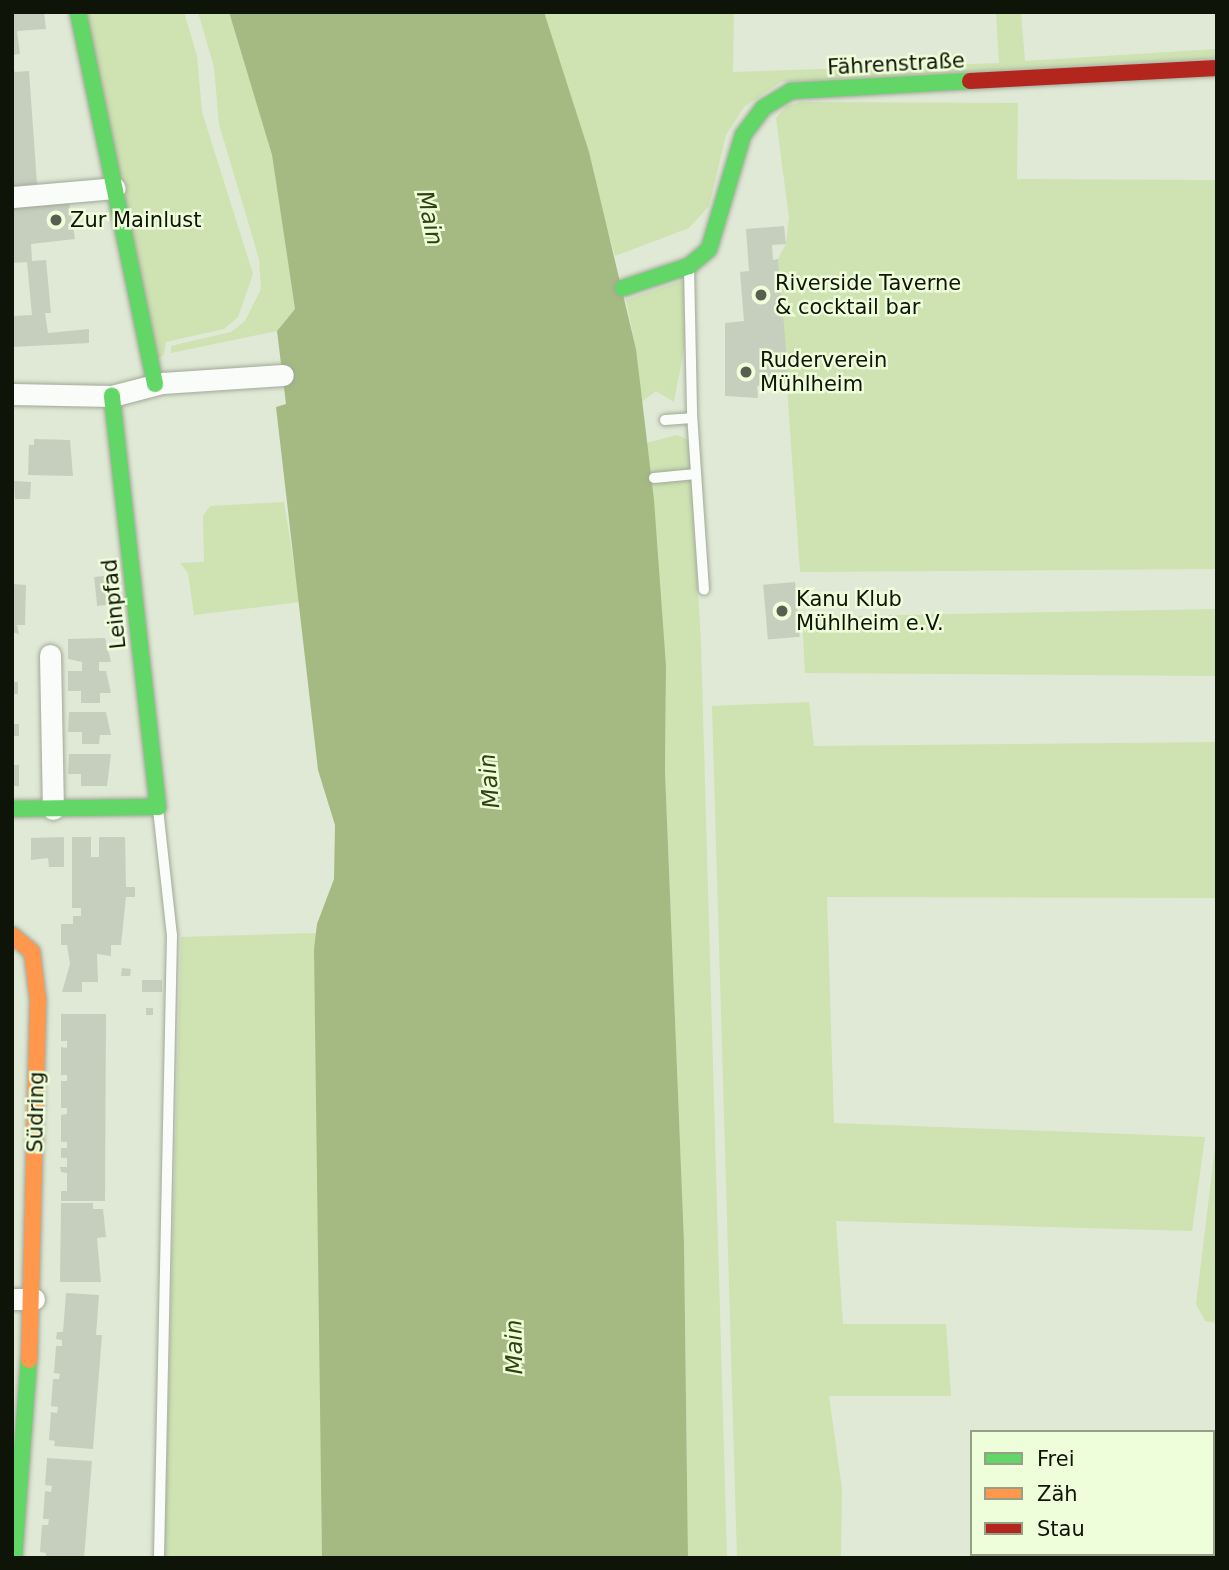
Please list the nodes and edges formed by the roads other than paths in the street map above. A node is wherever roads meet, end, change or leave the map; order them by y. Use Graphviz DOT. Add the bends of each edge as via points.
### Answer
graph roads {
  1 [pos="78,12"];
  2 [pos="1217,68"];
  3 [pos="115,188"];
  4 [pos="12,197"];
  5 [pos="689,266"];
  6 [pos="624,288"];
  7 [pos="284,375"];
  8 [pos="155,384"];
  9 [pos="12,394"];
  10 [pos="112,396"];
  11 [pos="692,418"];
  12 [pos="665,420"];
  13 [pos="696,474"];
  14 [pos="654,478"];
  15 [pos="704,590"];
  16 [pos="50,655"];
  17 [pos="158,807"];
  18 [pos="53,808"];
  19 [pos="12,809"];
  20 [pos="12,935"];
  21 [pos="23,1299"];
  22 [pos="14,1558"];
  23 [pos="159,1558"];
  1 -- 3 [label="street"];
  2 -- 5 [label="street, Fährenstraße" via="791,91 762,108 743,135 717,232 709,249"];
  3 -- 4 [label="street"];
  3 -- 8 [label="street"];
  5 -- 6 [label="street"];
  5 -- 11 [label="lane"];
  7 -- 8 [label="street"];
  8 -- 10 [label="street"];
  9 -- 10 [label="street"];
  10 -- 17 [label="street, Leinpfad"];
  11 -- 12 [label="lane"];
  11 -- 13 [label="lane"];
  13 -- 14 [label="lane"];
  13 -- 15 [label="lane"];
  16 -- 18 [label="street"];
  17 -- 18 [label="street"];
  17 -- 23 [label="lane" via="172,935"];
  18 -- 19 [label="street"];
  20 -- 21 [label="street, Südring" via="32,952 37,975"];
  21 -- 22 [label="street, Südring"];
}
